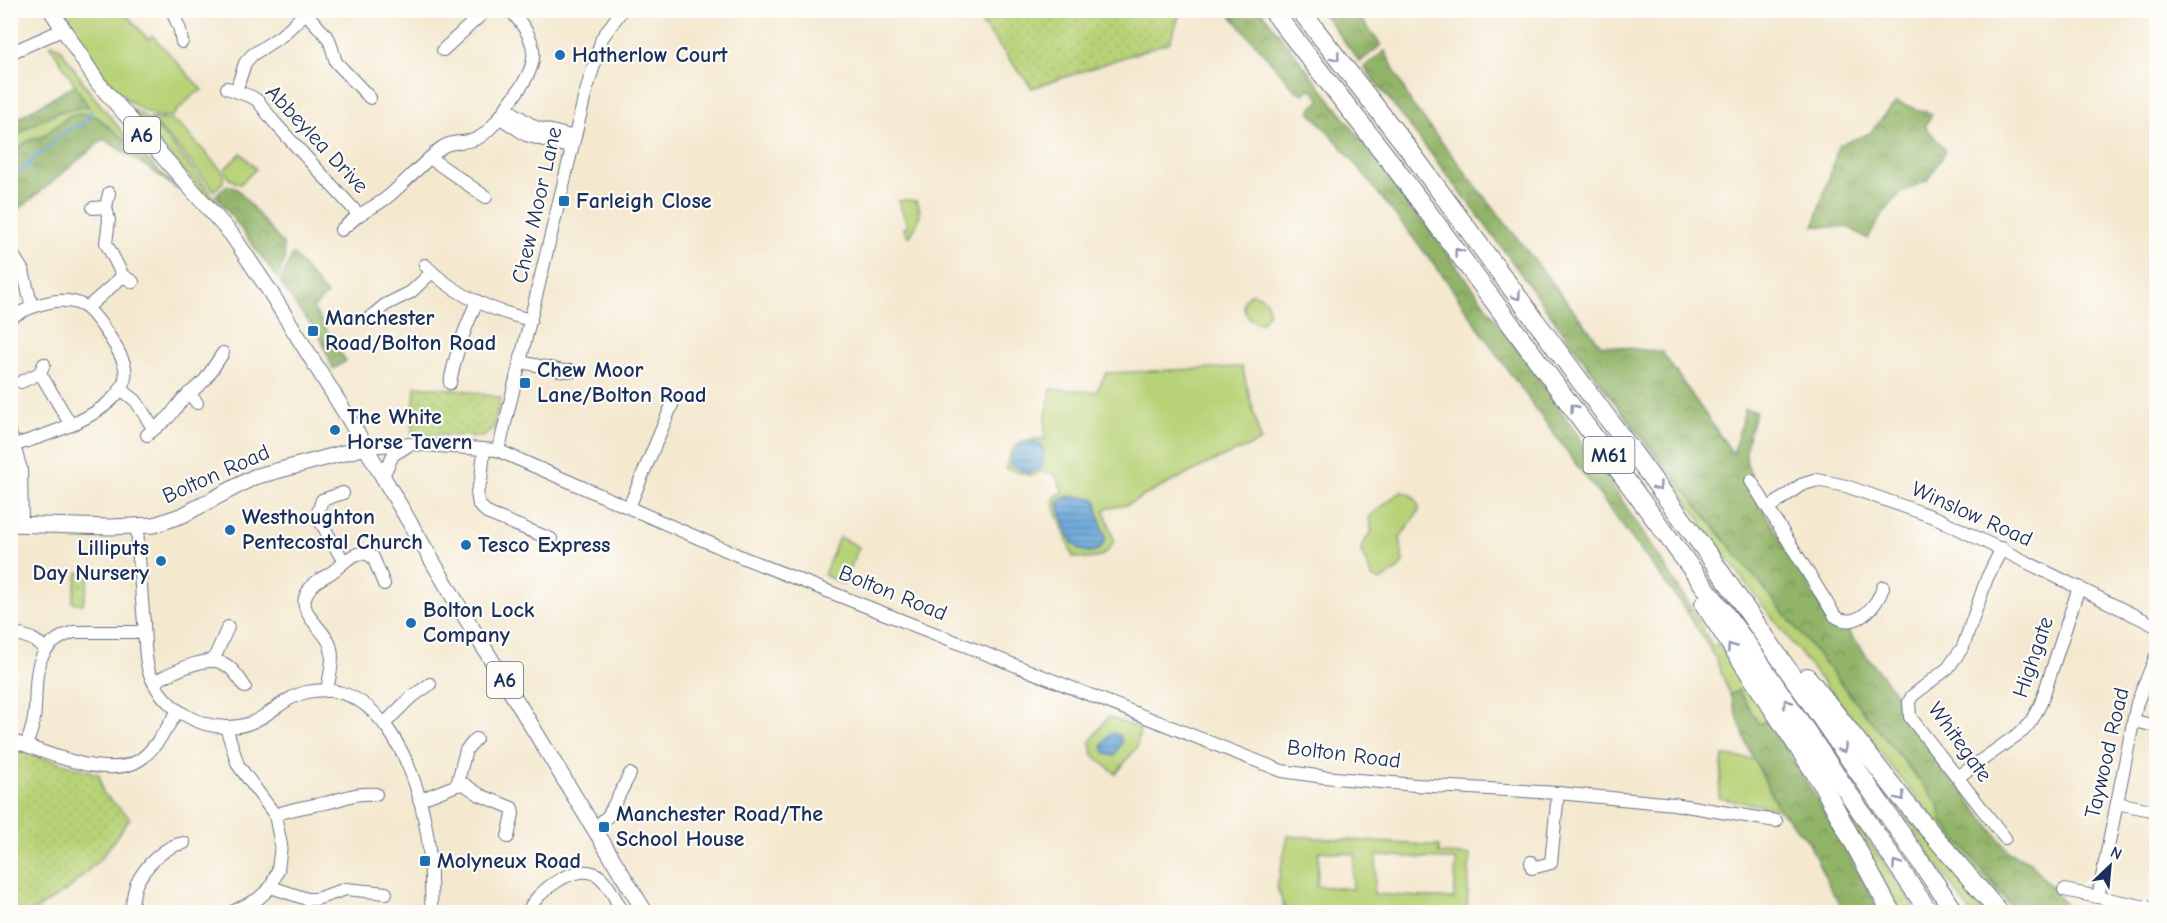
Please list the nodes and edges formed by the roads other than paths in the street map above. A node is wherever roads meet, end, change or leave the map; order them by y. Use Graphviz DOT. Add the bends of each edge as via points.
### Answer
graph roads {
  1 [pos="51,10"];
  2 [pos="172,10"];
  3 [pos="486,10"];
  4 [pos="510,10"];
  5 [pos="622,10"];
  6 [pos="1272,10"];
  7 [pos="1300,10"];
  8 [pos="308,12"];
  9 [pos="62,30"];
  10 [pos="182,42"];
  11 [pos="443,50"];
  12 [pos="10,53"];
  13 [pos="370,98"];
  14 [pos="503,112"];
  15 [pos="573,142"];
  16 [pos="430,159"];
  17 [pos="489,184"];
  18 [pos="109,193"];
  19 [pos="359,215"];
  20 [pos="341,230"];
  21 [pos="10,250"];
  22 [pos="477,301"];
  23 [pos="32,307"];
  24 [pos="87,308"];
  25 [pos="15,315"];
  26 [pos="367,320"];
  27 [pos="531,320"];
  28 [pos="223,353"];
  29 [pos="521,362"];
  30 [pos="575,371"];
  31 [pos="21,382"];
  32 [pos="450,383"];
  33 [pos="121,389"];
  34 [pos="674,400"];
  35 [pos="70,425"];
  36 [pos="10,433"];
  37 [pos="410,444"];
  38 [pos="15,445"];
  39 [pos="366,447"];
  40 [pos="484,450"];
  41 [pos="497,450"];
  42 [pos="1612,459"];
  43 [pos="383,476"];
  44 [pos="1750,481"];
  45 [pos="343,493"];
  46 [pos="628,507"];
  47 [pos="1769,508"];
  48 [pos="16,525"];
  49 [pos="137,527"];
  50 [pos="551,539"];
  51 [pos="2002,548"];
  52 [pos="1708,554"];
  53 [pos="344,562"];
  54 [pos="385,579"];
  55 [pos="1883,587"];
  56 [pos="2079,587"];
  57 [pos="2157,626"];
  58 [pos="228,627"];
  59 [pos="144,632"];
  60 [pos="15,636"];
  61 [pos="46,648"];
  62 [pos="2157,656"];
  63 [pos="213,661"];
  64 [pos="245,680"];
  65 [pos="154,682"];
  66 [pos="432,682"];
  67 [pos="327,691"];
  68 [pos="178,711"];
  69 [pos="2134,721"];
  70 [pos="384,723"];
  71 [pos="2157,726"];
  72 [pos="226,727"];
  73 [pos="476,739"];
  74 [pos="10,740"];
  75 [pos="26,745"];
  76 [pos="630,774"];
  77 [pos="1958,777"];
  78 [pos="457,785"];
  79 [pos="379,793"];
  80 [pos="1558,793"];
  81 [pos="419,800"];
  82 [pos="2117,803"];
  83 [pos="2157,811"];
  84 [pos="274,815"];
  85 [pos="1776,821"];
  86 [pos="594,829"];
  87 [pos="508,837"];
  88 [pos="2005,838"];
  89 [pos="184,843"];
  90 [pos="1531,862"];
  91 [pos="271,887"];
  92 [pos="379,888"];
  93 [pos="2064,890"];
  94 [pos="2098,897"];
  95 [pos="2157,909"];
  96 [pos="131,912"];
  97 [pos="232,912"];
  98 [pos="431,912"];
  99 [pos="528,912"];
  100 [pos="623,912"];
  101 [pos="645,912"];
  102 [pos="1891,912"];
  103 [pos="1929,912"];
  104 [pos="1954,912"];
  105 [pos="1999,912"];
  1 -- 9 [label="main road, A6"];
  2 -- 10 [label="street"];
  3 -- 11 [label="street"];
  4 -- 14 [label="street, Abbeylea Drive" via="528,33 533,57 528,79"];
  5 -- 15 [label="street, Chew Moor Lane" via="602,38"];
  42 -- 6 [label="highway, M61, one-way"];
  7 -- 52 [label="highway, M61, one-way" via="1407,147"];
  8 -- 13 [label="street" via="329,39 336,62"];
  8 -- 19 [label="street, Abbeylea Drive" via="252,55 231,90 258,101"];
  9 -- 12 [label="street"];
  9 -- 39 [label="main road, A6" via="98,83 232,235"];
  14 -- 15 [label="street"];
  14 -- 16 [label="street, Abbeylea Drive" via="480,137 447,144"];
  15 -- 27 [label="street, Chew Moor Lane"];
  16 -- 17 [label="street" via="482,195"];
  16 -- 19 [label="street, Abbeylea Drive" via="388,197"];
  18 -- 24 [label="street" via="100,207 109,220 106,243 128,279"];
  19 -- 20 [label="street"];
  21 -- 23 [label="street" via="24,259"];
  22 -- 26 [label="street" via="457,291 429,268 411,292 385,304 380,315"];
  22 -- 27 [label="street"];
  22 -- 32 [label="street" via="460,338 456,370"];
  23 -- 24 [label="street" via="64,301"];
  23 -- 25 [label="street"];
  24 -- 33 [label="street" via="125,365"];
  27 -- 29 [label="street, Chew Moor Lane"];
  28 -- 33 [label="street" via="193,398 150,431 136,401"];
  29 -- 30 [label="street"];
  29 -- 41 [label="street, Chew Moor Lane"];
  31 -- 35 [label="street" via="42,369"];
  33 -- 35 [label="street" via="103,406"];
  34 -- 46 [label="street"];
  35 -- 38 [label="street"];
  36 -- 38 [label="street"];
  37 -- 39 [label="street, Bolton Road"];
  37 -- 40 [label="street, Bolton Road"];
  37 -- 43 [label="street" via="393,455"];
  38 -- 48 [label="street" via="21,469"];
  39 -- 43 [label="main road, A6"];
  39 -- 49 [label="main road, Bolton Road" via="254,477 174,519"];
  40 -- 41 [label="street, Bolton Road"];
  40 -- 50 [label="street" via="477,498 484,510 507,525"];
  41 -- 46 [label="street, Bolton Road"];
  102 -- 42 [label="highway, M61, one-way" via="1821,782"];
  103 -- 42 [label="highway, M61, one-way" via="1745,641"];
  43 -- 86 [label="main road, A6"];
  44 -- 47 [label="street"];
  45 -- 53 [label="street" via="322,500 318,512"];
  46 -- 80 [label="street, Bolton Road" via="744,558 1264,765 1324,777"];
  47 -- 51 [label="street, Winslow Road" via="1801,485 1830,481 1939,519"];
  47 -- 55 [label="street" via="1841,621 1856,619 1874,607"];
  48 -- 49 [label="main road, Bolton Road"];
  49 -- 59 [label="street"];
  51 -- 56 [label="street, Winslow Road"];
  51 -- 77 [label="street, Whitegate" via="1963,647 1948,668 1916,691 1909,702 1910,717"];
  52 -- 104 [label="highway, M61, one-way"];
  52 -- 105 [label="highway, M61, one-way" via="1905,802"];
  53 -- 54 [label="street" via="358,553 369,555"];
  53 -- 67 [label="street" via="313,584 301,598 332,652"];
  56 -- 57 [label="street, Winslow Road"];
  56 -- 77 [label="street, Highgate" via="2032,720"];
  58 -- 63 [label="street"];
  59 -- 61 [label="street" via="74,632"];
  59 -- 65 [label="street" via="146,660"];
  60 -- 61 [label="street"];
  61 -- 75 [label="street" via="36,670 34,720"];
  62 -- 69 [label="street, Taywood Road"];
  63 -- 64 [label="street" via="224,663"];
  63 -- 65 [label="street" via="198,663"];
  65 -- 68 [label="street"];
  66 -- 70 [label="street"];
  67 -- 70 [label="street" via="349,695"];
  67 -- 72 [label="street" via="296,695 254,722"];
  68 -- 72 [label="street" via="201,723"];
  68 -- 75 [label="street" via="148,752 124,766 74,761"];
  69 -- 71 [label="street"];
  69 -- 82 [label="street, Taywood Road"];
  70 -- 81 [label="street" via="402,751"];
  72 -- 84 [label="street" via="238,765"];
  73 -- 78 [label="street" via="466,750"];
  74 -- 75 [label="street"];
  76 -- 86 [label="street" via="608,816"];
  77 -- 88 [label="street, Whitegate"];
  78 -- 81 [label="street"];
  78 -- 87 [label="street" via="513,808"];
  79 -- 84 [label="street" via="350,795"];
  80 -- 85 [label="street, Bolton Road" via="1674,804"];
  80 -- 90 [label="street" via="1551,863 1532,868"];
  81 -- 98 [label="street" via="430,856"];
  82 -- 83 [label="street"];
  82 -- 94 [label="street, Taywood Road"];
  84 -- 91 [label="street" via="281,845"];
  86 -- 101 [label="main road, A6"];
  89 -- 96 [label="street" via="171,846 142,875 134,891"];
  91 -- 92 [label="street" via="307,899 339,890"];
  91 -- 97 [label="street" via="258,899"];
  93 -- 94 [label="street"];
  94 -- 95 [label="street"];
  99 -- 100 [label="street" via="538,895 569,875 583,871 602,878"];
}
